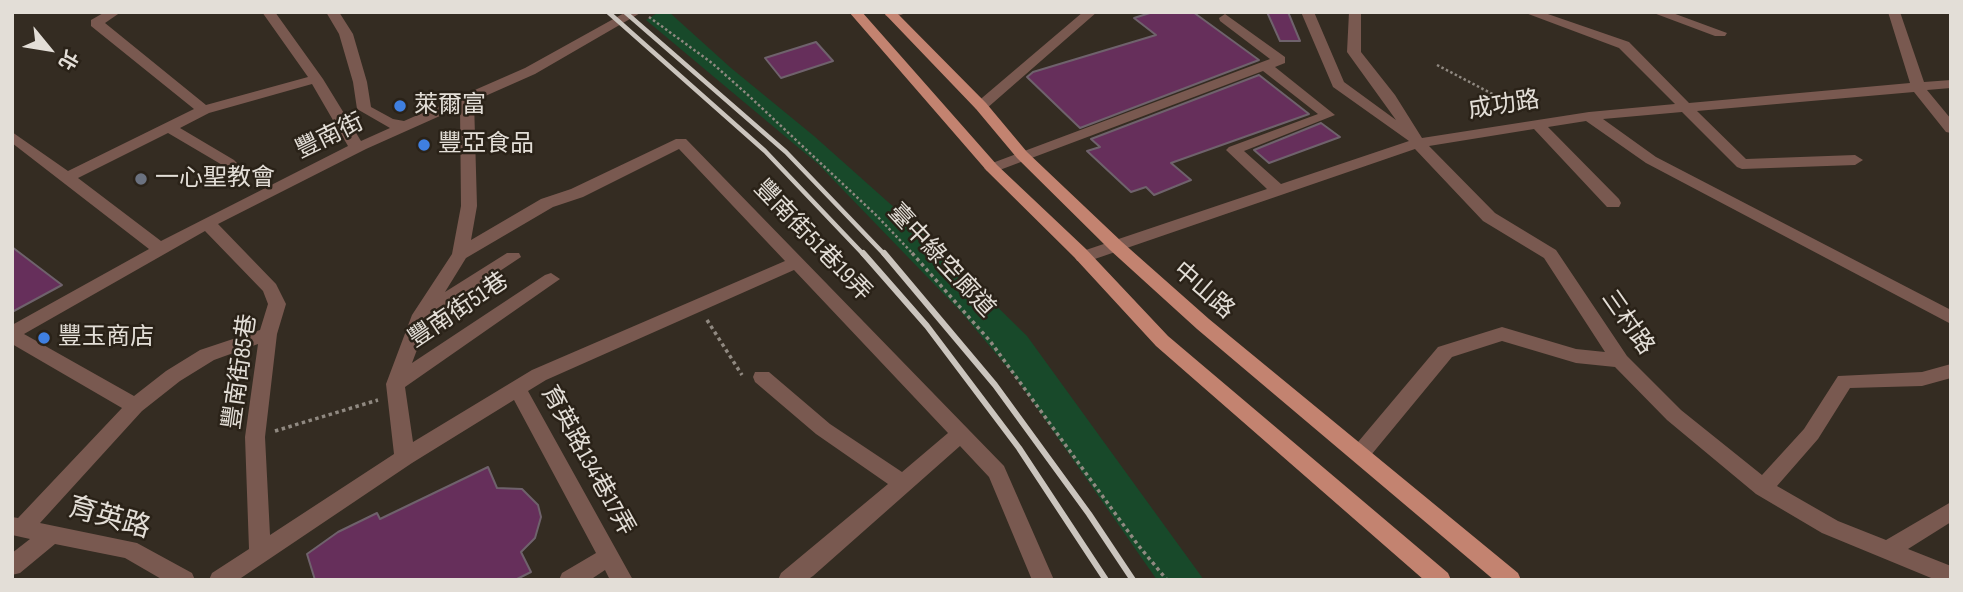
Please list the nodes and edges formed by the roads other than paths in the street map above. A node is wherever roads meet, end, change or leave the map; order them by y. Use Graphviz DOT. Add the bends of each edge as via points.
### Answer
graph roads {
  1 [pos="114,12"];
  2 [pos="268,12"];
  3 [pos="332,12"];
  4 [pos="636,12"];
  5 [pos="856,12"];
  6 [pos="1091,12"];
  7 [pos="1307,12"];
  8 [pos="1355,12"];
  9 [pos="1529,12"];
  10 [pos="1657,12"];
  11 [pos="1894,12"];
  12 [pos="894,13"];
  13 [pos="1225,18"];
  14 [pos="1720,33"];
  15 [pos="1265,66"];
  16 [pos="316,79"];
  17 [pos="1951,84"];
  18 [pos="1919,89"];
  19 [pos="467,100"];
  20 [pos="981,106"];
  21 [pos="1689,108"];
  22 [pos="204,110"];
  23 [pos="1589,116"];
  24 [pos="1537,124"];
  25 [pos="405,126"];
  26 [pos="168,127"];
  27 [pos="1951,129"];
  28 [pos="12,136"];
  29 [pos="1418,143"];
  30 [pos="361,146"];
  31 [pos="19,149"];
  32 [pos="1021,155"];
  33 [pos="1855,160"];
  34 [pos="229,163"];
  35 [pos="992,168"];
  36 [pos="68,177"];
  37 [pos="1279,191"];
  38 [pos="1613,203"];
  39 [pos="207,223"];
  40 [pos="1116,246"];
  41 [pos="159,248"];
  42 [pos="460,254"];
  43 [pos="513,257"];
  44 [pos="1083,257"];
  45 [pos="798,262"];
  46 [pos="551,279"];
  47 [pos="421,315"];
  48 [pos="1951,318"];
  49 [pos="12,334"];
  50 [pos="268,334"];
  51 [pos="1620,362"];
  52 [pos="1951,372"];
  53 [pos="762,377"];
  54 [pos="518,390"];
  55 [pos="389,391"];
  56 [pos="135,406"];
  57 [pos="961,433"];
  58 [pos="1360,454"];
  59 [pos="405,457"];
  60 [pos="902,484"];
  61 [pos="1763,488"];
  62 [pos="1951,511"];
  63 [pos="17,527"];
  64 [pos="53,533"];
  65 [pos="1887,551"];
  66 [pos="260,555"];
  67 [pos="609,558"];
  68 [pos="12,566"];
  69 [pos="1951,576"];
  70 [pos="184,580"];
  71 [pos="220,580"];
  72 [pos="570,580"];
  73 [pos="622,580"];
  74 [pos="789,580"];
  75 [pos="1043,580"];
  76 [pos="1440,580"];
  77 [pos="1510,580"];
  1 -- 22 [label="street" via="96,23"];
  2 -- 16 [label="street"];
  3 -- 25 [label="street" via="346,34 364,109 389,124"];
  4 -- 19 [label="street, 豐南街"];
  5 -- 35 [label="main road"];
  6 -- 20 [label="street"];
  7 -- 29 [label="street" via="1338,84"];
  8 -- 29 [label="street, 三村路" via="1354,52"];
  9 -- 21 [label="street" via="1624,46"];
  10 -- 14 [label="street"];
  11 -- 18 [label="street"];
  12 -- 20 [label="main road, 中山路"];
  13 -- 15 [label="street" via="1280,61"];
  15 -- 32 [label="street"];
  15 -- 37 [label="street" via="1328,115 1234,150"];
  16 -- 22 [label="street"];
  16 -- 30 [label="street" via="353,143"];
  17 -- 18 [label="street, 成功路"];
  18 -- 21 [label="street, 成功路"];
  18 -- 27 [label="street"];
  19 -- 25 [label="street, 豐南街"];
  19 -- 42 [label="street, 豐南街51巷" via="469,206"];
  20 -- 32 [label="main road, 中山路"];
  21 -- 23 [label="street, 成功路"];
  21 -- 33 [label="street" via="1742,164"];
  22 -- 26 [label="street"];
  23 -- 24 [label="street, 成功路"];
  23 -- 48 [label="street" via="1651,160"];
  24 -- 29 [label="street, 成功路"];
  24 -- 38 [label="street"];
  25 -- 30 [label="street, 豐南街"];
  26 -- 34 [label="street"];
  26 -- 36 [label="street"];
  28 -- 31 [label="street"];
  29 -- 37 [label="street, 成功路"];
  29 -- 51 [label="street, 三村路" via="1489,217 1550,254"];
  30 -- 39 [label="street, 豐南街"];
  31 -- 36 [label="street"];
  32 -- 35 [label="street"];
  32 -- 40 [label="main road, 中山路"];
  35 -- 44 [label="main road"];
  36 -- 41 [label="street"];
  37 -- 40 [label="street, 成功路"];
  39 -- 41 [label="street, 豐南街"];
  39 -- 50 [label="street, 豐南街85巷" via="270,288 277,304"];
  40 -- 44 [label="street, 成功路"];
  40 -- 58 [label="main road, 中山路"];
  41 -- 49 [label="street, 豐南街"];
  42 -- 45 [label="street, 豐南街51巷19弄" via="547,203 681,142"];
  42 -- 47 [label="street, 豐南街51巷"];
  43 -- 47 [label="street, 豐南街51巷"];
  44 -- 76 [label="main road" via="1162,341"];
  45 -- 54 [label="street" via="539,375"];
  45 -- 57 [label="street, 豐南街51巷19弄"];
  46 -- 55 [label="street, 豐南街51巷"];
  47 -- 55 [label="street, 豐南街51巷"];
  49 -- 56 [label="street"];
  50 -- 56 [label="street" via="207,355"];
  50 -- 66 [label="street, 豐南街85巷" via="255,437"];
  51 -- 58 [label="street" via="1576,356 1502,334 1445,352"];
  51 -- 61 [label="street, 三村路" via="1674,415"];
  52 -- 61 [label="street" via="1922,379 1845,380 1811,433"];
  53 -- 60 [label="street" via="823,429"];
  54 -- 59 [label="street"];
  54 -- 67 [label="street, 育英路134巷17弄"];
  55 -- 59 [label="street, 豐南街51巷"];
  56 -- 63 [label="street"];
  57 -- 60 [label="street"];
  57 -- 75 [label="street, 豐南街51巷19弄" via="997,472"];
  58 -- 77 [label="main road, 中山路"];
  59 -- 66 [label="street"];
  60 -- 74 [label="street"];
  61 -- 65 [label="street, 三村路" via="1830,527"];
  62 -- 65 [label="street"];
  63 -- 64 [label="street, 育英路"];
  64 -- 68 [label="street"];
  64 -- 70 [label="street, 育英路" via="129,550"];
  65 -- 69 [label="street, 三村路"];
  66 -- 71 [label="street"];
  67 -- 72 [label="street"];
  67 -- 73 [label="street, 育英路134巷17弄"];
}
